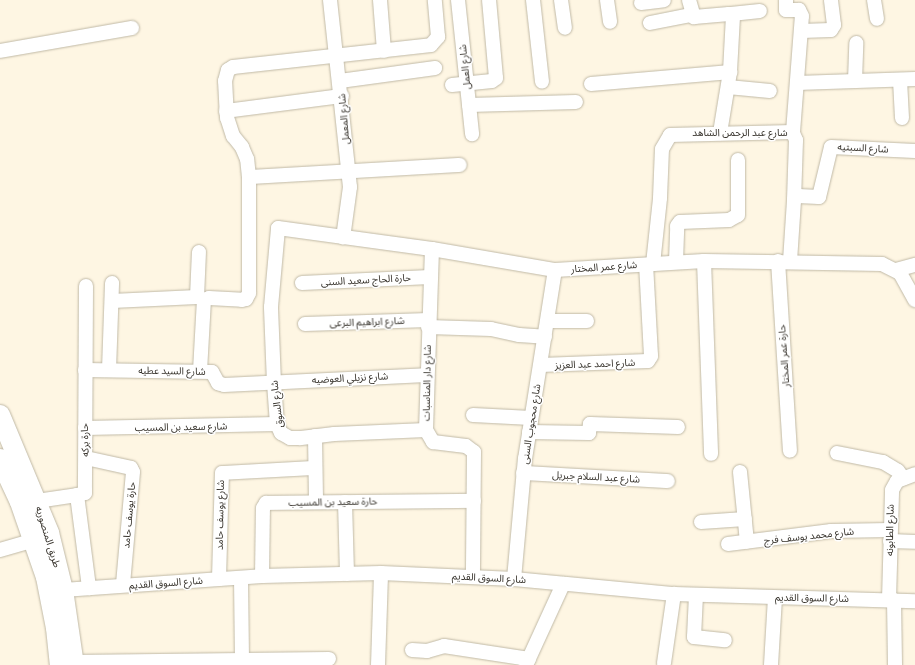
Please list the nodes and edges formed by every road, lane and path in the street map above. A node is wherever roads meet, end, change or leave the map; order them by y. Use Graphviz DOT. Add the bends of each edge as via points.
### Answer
graph roads {
  1 [pos="330,0"];
  2 [pos="380,0"];
  3 [pos="435,0"];
  4 [pos="458,0"];
  5 [pos="489,0"];
  6 [pos="534,0"];
  7 [pos="561,0"];
  8 [pos="607,0"];
  9 [pos="664,0"];
  10 [pos="689,0"];
  11 [pos="786,0"];
  12 [pos="831,0"];
  13 [pos="874,0"];
  14 [pos="641,3"];
  15 [pos="760,11"];
  16 [pos="730,14"];
  17 [pos="691,15"];
  18 [pos="877,20"];
  19 [pos="610,22"];
  20 [pos="650,23"];
  21 [pos="132,28"];
  22 [pos="565,28"];
  23 [pos="801,31"];
  24 [pos="856,43"];
  25 [pos="0,51"];
  26 [pos="384,51"];
  27 [pos="337,56"];
  28 [pos="435,68"];
  29 [pos="730,72"];
  30 [pos="915,79"];
  31 [pos="900,80"];
  32 [pos="340,81"];
  33 [pos="855,81"];
  34 [pos="542,82"];
  35 [pos="466,83"];
  36 [pos="797,83"];
  37 [pos="591,84"];
  38 [pos="452,85"];
  39 [pos="728,87"];
  40 [pos="770,91"];
  41 [pos="342,96"];
  42 [pos="576,102"];
  43 [pos="469,105"];
  44 [pos="226,111"];
  45 [pos="902,118"];
  46 [pos="720,133"];
  47 [pos="792,133"];
  48 [pos="472,134"];
  49 [pos="915,151"];
  50 [pos="738,160"];
  51 [pos="460,165"];
  52 [pos="348,171"];
  53 [pos="249,177"];
  54 [pos="794,200"];
  55 [pos="278,228"];
  56 [pos="343,238"];
  57 [pos="432,249"];
  58 [pos="199,252"];
  59 [pos="704,261"];
  60 [pos="784,261"];
  61 [pos="676,262"];
  62 [pos="650,264"];
  63 [pos="915,265"];
  64 [pos="556,270"];
  65 [pos="896,270"];
  66 [pos="430,277"];
  67 [pos="112,283"];
  68 [pos="302,283"];
  69 [pos="86,286"];
  70 [pos="915,300"];
  71 [pos="112,301"];
  72 [pos="548,321"];
  73 [pos="587,321"];
  74 [pos="305,324"];
  75 [pos="429,324"];
  76 [pos="545,337"];
  77 [pos="541,366"];
  78 [pos="85,370"];
  79 [pos="109,370"];
  80 [pos="200,371"];
  81 [pos="426,375"];
  82 [pos="274,383"];
  83 [pos="0,415"];
  84 [pos="473,415"];
  85 [pos="278,424"];
  86 [pos="530,425"];
  87 [pos="678,427"];
  88 [pos="85,428"];
  89 [pos="426,430"];
  90 [pos="315,436"];
  91 [pos="790,451"];
  92 [pos="836,453"];
  93 [pos="710,454"];
  94 [pos="86,458"];
  95 [pos="0,459"];
  96 [pos="315,468"];
  97 [pos="740,472"];
  98 [pos="524,473"];
  99 [pos="909,476"];
  100 [pos="668,481"];
  101 [pos="77,495"];
  102 [pos="37,501"];
  103 [pos="474,501"];
  104 [pos="316,502"];
  105 [pos="345,502"];
  106 [pos="745,519"];
  107 [pos="701,522"];
  108 [pos="890,536"];
  109 [pos="35,540"];
  110 [pos="747,542"];
  111 [pos="915,542"];
  112 [pos="728,544"];
  113 [pos="0,550"];
  114 [pos="381,573"];
  115 [pos="347,574"];
  116 [pos="262,576"];
  117 [pos="473,577"];
  118 [pos="241,578"];
  119 [pos="514,578"];
  120 [pos="219,579"];
  121 [pos="563,584"];
  122 [pos="123,586"];
  123 [pos="90,588"];
  124 [pos="63,590"];
  125 [pos="674,594"];
  126 [pos="696,595"];
  127 [pos="775,598"];
  128 [pos="892,600"];
  129 [pos="915,601"];
  130 [pos="725,640"];
  131 [pos="412,650"];
  132 [pos="329,659"];
  133 [pos="242,661"];
  134 [pos="528,662"];
  135 [pos="664,663"];
  136 [pos="69,664"];
  137 [pos="378,665"];
  138 [pos="771,665"];
  139 [pos="895,665"];
  1 -- 27 [label="street, شارع المعمل"];
  2 -- 26 [label="street"];
  3 -- 26 [label="street" via="436,42 431,45"];
  4 -- 35 [label="street, شارع العمل"];
  5 -- 35 [label="street" via="496,78 492,81"];
  6 -- 34 [label="street"];
  7 -- 22 [label="street"];
  8 -- 19 [label="street"];
  9 -- 14 [label="street"];
  10 -- 17 [label="street"];
  11 -- 23 [label="street, شارع عبد الرحمن الشاهد" via="787,11 802,12"];
  12 -- 23 [label="street" via="834,25 831,30"];
  13 -- 18 [label="street"];
  15 -- 16 [label="street"];
  16 -- 17 [label="street" via="696,17"];
  16 -- 29 [label="street" via="734,19"];
  17 -- 20 [label="street"];
  21 -- 25 [label="street"];
  23 -- 36 [label="street, شارع عبد الرحمن الشاهد"];
  24 -- 33 [label="street"];
  26 -- 27 [label="street"];
  27 -- 32 [label="street, شارع المعمل"];
  27 -- 44 [label="street" via="233,67 225,75"];
  28 -- 32 [label="street"];
  29 -- 37 [label="street"];
  29 -- 39 [label="street"];
  30 -- 31 [label="street"];
  31 -- 33 [label="street"];
  31 -- 45 [label="street"];
  32 -- 41 [label="street, شارع المعمل"];
  33 -- 36 [label="street"];
  35 -- 38 [label="street"];
  35 -- 43 [label="street, شارع العمل"];
  36 -- 47 [label="street, شارع عبد الرحمن الشاهد"];
  39 -- 40 [label="street"];
  39 -- 46 [label="street"];
  41 -- 44 [label="street"];
  41 -- 52 [label="street, شارع المعمل"];
  42 -- 43 [label="street"];
  43 -- 48 [label="street, شارع العمل"];
  44 -- 53 [label="street" via="233,136 247,159"];
  46 -- 47 [label="street, شارع عبد الرحمن الشاهد"];
  46 -- 62 [label="street, شارع عبد الرحمن الشاهد" via="675,134 670,135 664,142"];
  47 -- 54 [label="street" via="796,140"];
  49 -- 54 [label="street, شارع السبتيه" via="832,146 828,151 819,197 798,196"];
  50 -- 61 [label="street" via="738,215 729,220 680,222 677,226"];
  51 -- 52 [label="street"];
  52 -- 53 [label="street"];
  52 -- 56 [label="street, شارع المعمل" via="349,200"];
  53 -- 80 [label="street" via="249,293 246,299 242,300 204,300"];
  54 -- 60 [label="street"];
  55 -- 56 [label="street, شارع عمر المختار"];
  55 -- 82 [label="street, شارع السوق" via="271,307"];
  56 -- 57 [label="street, شارع عمر المختار"];
  57 -- 64 [label="street, شارع عمر المختار"];
  57 -- 66 [label="street, شارع دار المناسبات"];
  58 -- 71 [label="street" via="197,297"];
  59 -- 60 [label="street, شارع عمر المختار"];
  59 -- 61 [label="street, شارع عمر المختار"];
  59 -- 93 [label="street"];
  60 -- 65 [label="street, شارع عمر المختار" via="882,264"];
  60 -- 91 [label="street, حارة عمر المختار"];
  61 -- 62 [label="street, شارع عمر المختار"];
  62 -- 64 [label="street, شارع عمر المختار"];
  62 -- 77 [label="street, شارع احمد عبد العزيز" via="651,356 648,361"];
  63 -- 65 [label="street"];
  64 -- 72 [label="street, شارع محجوب السنى"];
  65 -- 70 [label="street" via="904,278"];
  66 -- 68 [label="street, حارة الحاج سعيد السنى"];
  66 -- 75 [label="street, شارع دار المناسبات"];
  67 -- 71 [label="street"];
  69 -- 78 [label="street, حارة بركه"];
  71 -- 79 [label="street"];
  72 -- 73 [label="street"];
  72 -- 76 [label="street, شارع محجوب السنى"];
  74 -- 75 [label="street, شارع ابراهيم البرعى"];
  75 -- 76 [label="street, شارع ابراهيم البرعى"];
  75 -- 81 [label="street, شارع دار المناسبات"];
  76 -- 77 [label="street, شارع محجوب السنى"];
  77 -- 86 [label="street, شارع محجوب السنى"];
  78 -- 79 [label="street, شارع السيد عطيه"];
  78 -- 88 [label="street, حارة بركه"];
  79 -- 80 [label="street, شارع السيد عطيه"];
  80 -- 82 [label="street, شارع السيد عطيه" via="214,372 218,383 224,385"];
  81 -- 82 [label="street, شارع نزيلي العوضيه"];
  81 -- 89 [label="street, شارع دار المناسبات"];
  82 -- 85 [label="street, شارع السوق"];
  83 -- 102 [label="main road, طريق المنصوريه"];
  84 -- 86 [label="street"];
  85 -- 88 [label="street, شارع سعيد بن المسيب"];
  85 -- 90 [label="street, شارع السوق" via="281,433 290,438"];
  86 -- 87 [label="street" via="589,433 590,424"];
  86 -- 98 [label="street, شارع محجوب السنى"];
  88 -- 94 [label="street, حارة بركه"];
  89 -- 90 [label="street, شارع السوق"];
  89 -- 103 [label="street, شارع دار المناسبات" via="433,442 472,448"];
  90 -- 96 [label="street"];
  92 -- 99 [label="street" via="883,462"];
  94 -- 101 [label="street, حارة بركه" via="85,493"];
  94 -- 122 [label="street, حارة يوسف حامد" via="131,468 133,472"];
  95 -- 109 [label="main road, طريق المنصوريه"];
  96 -- 104 [label="street"];
  96 -- 120 [label="street, شارع يوسف حامد" via="222,472"];
  97 -- 106 [label="street"];
  98 -- 100 [label="street, شارع عبد السلام جبريل"];
  98 -- 119 [label="street, شارع محجوب السنى"];
  99 -- 108 [label="street, شارع الطابونه" via="892,490"];
  101 -- 102 [label="street"];
  101 -- 123 [label="street"];
  102 -- 124 [label="main road, طريق المنصوريه"];
  103 -- 105 [label="street, حارة سعيد بن المسيب"];
  103 -- 117 [label="street, شارع دار المناسبات"];
  104 -- 105 [label="street, حارة سعيد بن المسيب"];
  104 -- 116 [label="street, حارة سعيد بن المسيب" via="266,503"];
  105 -- 115 [label="street"];
  106 -- 107 [label="street"];
  106 -- 110 [label="street"];
  108 -- 110 [label="street, شارع محمد يوسف فرج" via="831,532"];
  108 -- 111 [label="street, شارع محمد يوسف فرج"];
  108 -- 128 [label="street, شارع الطابونه"];
  109 -- 113 [label="street"];
  109 -- 136 [label="main road, طريق المنصوريه"];
  110 -- 112 [label="street, شارع محمد يوسف فرج"];
  114 -- 115 [label="street, شارع السوق القديم"];
  114 -- 117 [label="street, شارع السوق القديم"];
  114 -- 137 [label="street"];
  115 -- 116 [label="street, شارع السوق القديم"];
  116 -- 118 [label="street, شارع السوق القديم"];
  117 -- 119 [label="street, شارع السوق القديم"];
  118 -- 120 [label="street, شارع السوق القديم"];
  118 -- 133 [label="street"];
  119 -- 121 [label="street, شارع السوق القديم"];
  120 -- 122 [label="street, شارع السوق القديم"];
  121 -- 125 [label="street, شارع السوق القديم"];
  121 -- 134 [label="street"];
  122 -- 123 [label="street, شارع السوق القديم"];
  123 -- 124 [label="street, شارع السوق القديم"];
  124 -- 136 [label="main road, طريق المنصوريه"];
  125 -- 126 [label="street, شارع السوق القديم"];
  125 -- 135 [label="street"];
  126 -- 127 [label="street, شارع السوق القديم"];
  126 -- 130 [label="street" via="694,637"];
  127 -- 128 [label="street, شارع السوق القديم"];
  127 -- 138 [label="street"];
  128 -- 129 [label="street, شارع السوق القديم"];
  128 -- 139 [label="street, شارع الطابونه"];
  131 -- 134 [label="street" via="427,651 444,646"];
  132 -- 133 [label="street"];
  133 -- 136 [label="street"];
}
